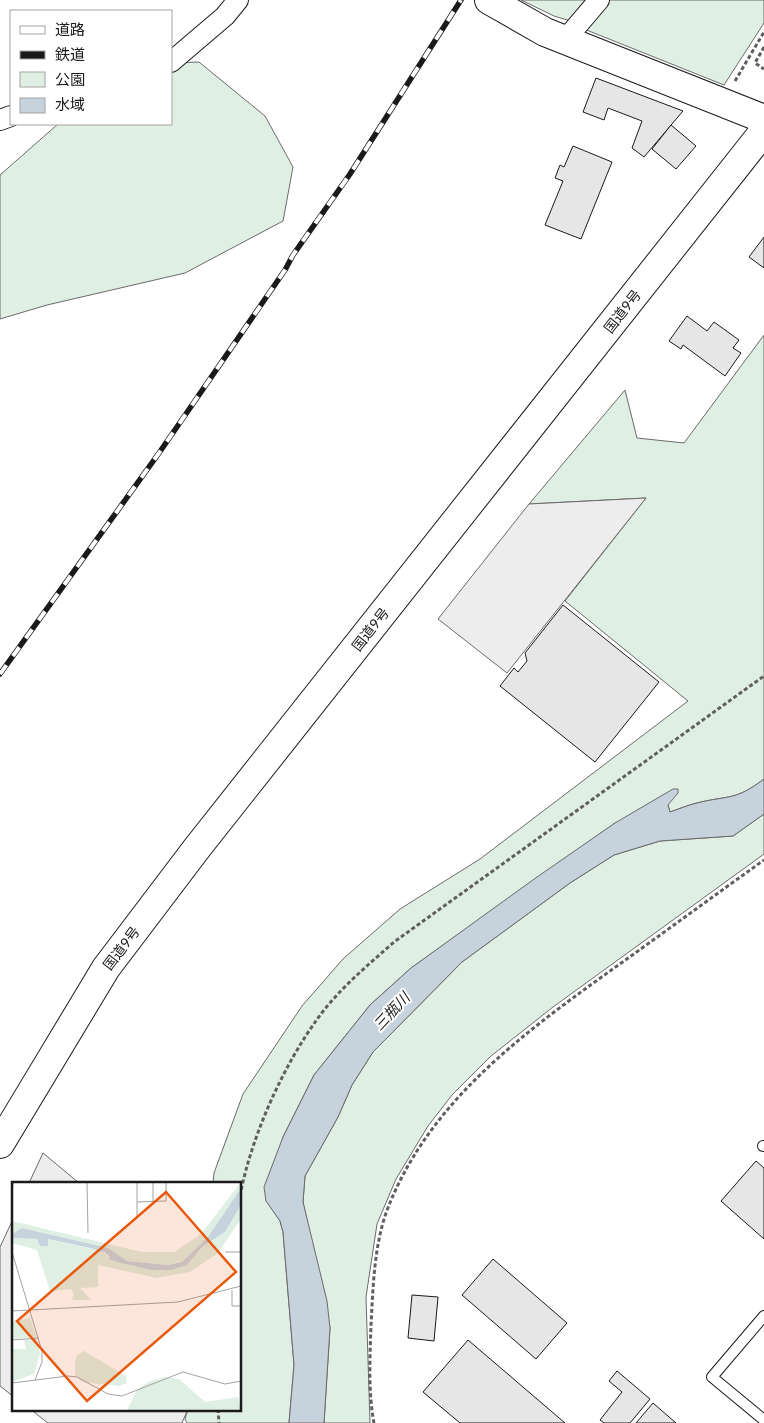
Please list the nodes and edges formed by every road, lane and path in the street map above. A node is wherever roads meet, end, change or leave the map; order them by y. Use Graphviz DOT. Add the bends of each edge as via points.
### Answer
graph roads {
  1 [pos="238,0"];
  2 [pos="489,0"];
  3 [pos="599,0"];
  4 [pos="764,32"];
  5 [pos="565,40"];
  6 [pos="764,48"];
  7 [pos="172,61"];
  8 [pos="764,69"];
  9 [pos="734,83"];
  10 [pos="764,119"];
  11 [pos="764,131"];
  12 [pos="764,676"];
  13 [pos="764,860"];
  14 [pos="0,1144"];
  15 [pos="241,1193"];
  16 [pos="764,1316"];
  17 [pos="218,1410"];
  18 [pos="764,1420"];
  19 [pos="219,1423"];
  20 [pos="374,1423"];
  1 -- 7 [label="street" via="225,16"];
  2 -- 5 [label="main road"];
  3 -- 5 [label="street"];
  4 -- 9 [label="path"];
  5 -- 10 [label="main road"];
  6 -- 8 [label="path" via="755,63"];
  11 -- 14 [label="main road, 国道9号" via="209,832 106,968"];
  12 -- 15 [label="path" via="394,942 360,972 319,1017 298,1049 256,1141"];
  13 -- 20 [label="path" via="521,1037 456,1098 428,1134 386,1214 378,1251 371,1340"];
  16 -- 18 [label="lane" via="712,1377"];
  17 -- 19 [label="path"];
}
